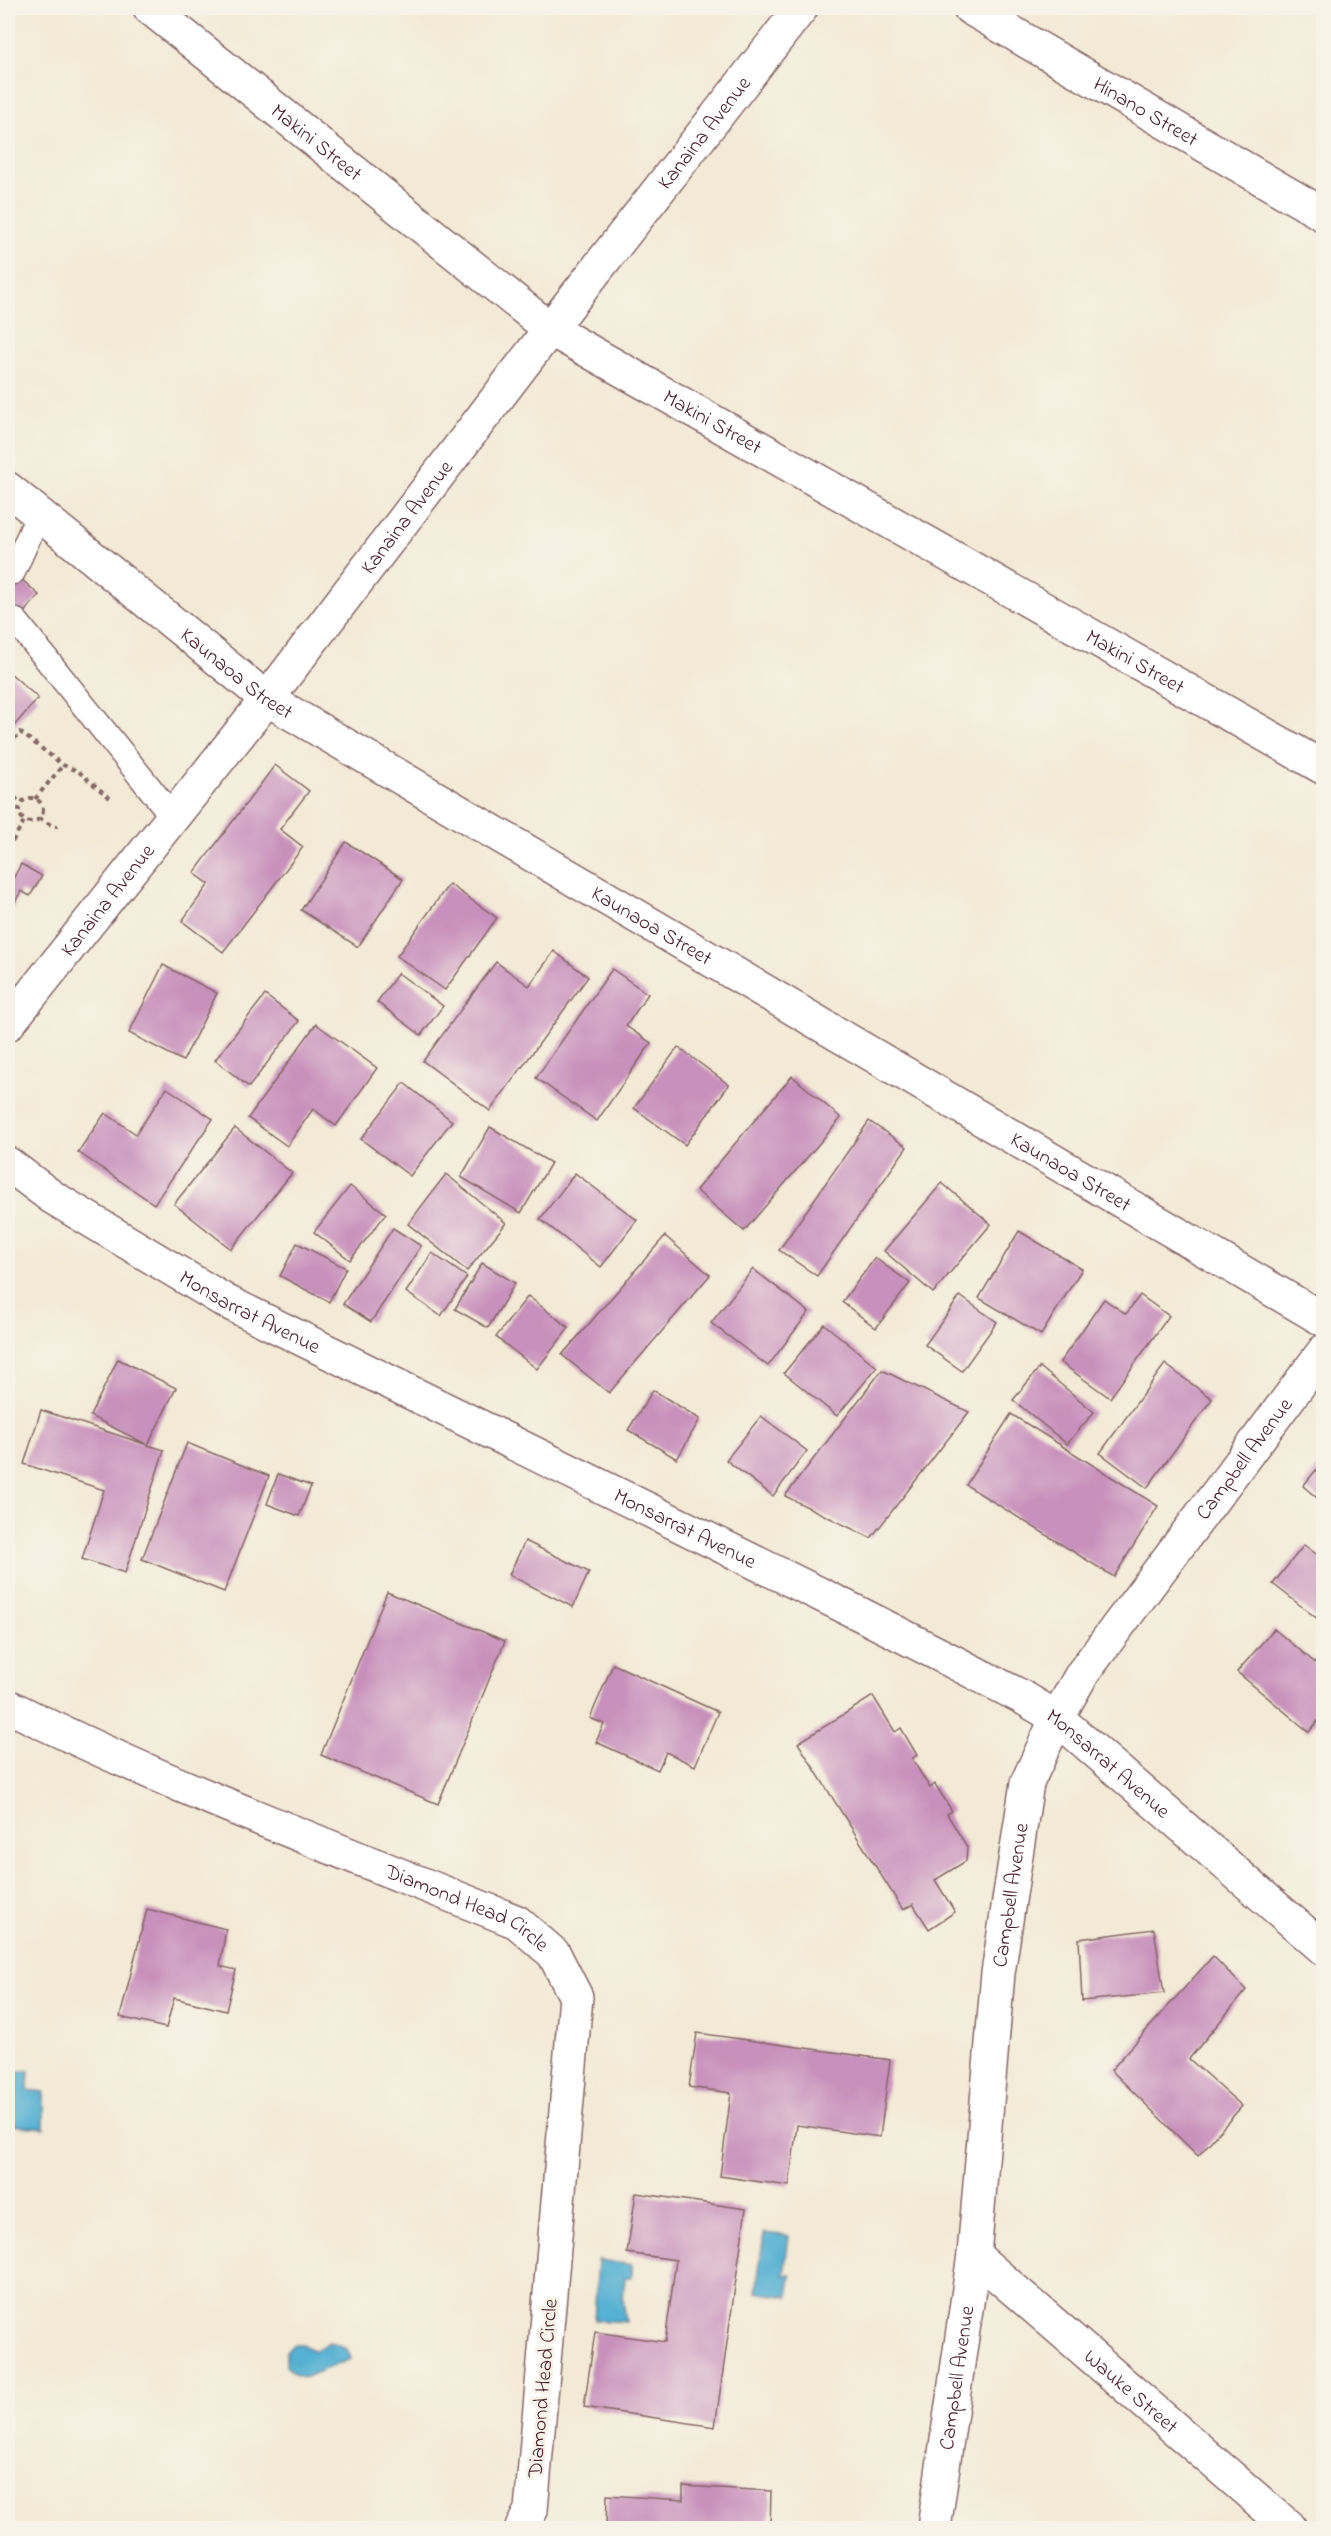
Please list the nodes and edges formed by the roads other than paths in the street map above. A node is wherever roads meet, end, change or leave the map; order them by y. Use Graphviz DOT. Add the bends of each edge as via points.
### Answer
graph roads {
  1 [pos="150,8"];
  2 [pos="801,8"];
  3 [pos="970,8"];
  4 [pos="1323,215"];
  5 [pos="550,329"];
  6 [pos="8,489"];
  7 [pos="39,514"];
  8 [pos="13,572"];
  9 [pos="16,621"];
  10 [pos="267,699"];
  11 [pos="1323,768"];
  12 [pos="165,828"];
  13 [pos="8,1024"];
  14 [pos="8,1164"];
  15 [pos="1323,1320"];
  16 [pos="1323,1351"];
  17 [pos="8,1706"];
  18 [pos="1057,1718"];
  19 [pos="1323,1949"];
  20 [pos="974,2255"];
  21 [pos="522,2529"];
  22 [pos="934,2529"];
  23 [pos="1290,2529"];
  1 -- 5 [label="street, Makini Street"];
  2 -- 5 [label="street, Kanaina Avenue"];
  3 -- 4 [label="street, Hinano Street"];
  5 -- 10 [label="street, Kanaina Avenue"];
  5 -- 11 [label="street, Makini Street"];
  6 -- 7 [label="street, Kaunaoa Street"];
  7 -- 8 [label="lane"];
  7 -- 10 [label="street, Kaunaoa Street"];
  9 -- 12 [label="lane"];
  10 -- 12 [label="street, Kanaina Avenue"];
  10 -- 15 [label="street, Kaunaoa Street"];
  12 -- 13 [label="street, Kanaina Avenue"];
  14 -- 18 [label="street, Monsarrat Avenue" via="52,1197 225,1301 862,1615"];
  16 -- 18 [label="street, Campbell Avenue" via="1082,1674"];
  17 -- 21 [label="street, Diamond Head Circle" via="202,1794 517,1922 554,1954 576,1997 531,2510"];
  18 -- 19 [label="street, Monsarrat Avenue"];
  18 -- 20 [label="street, Campbell Avenue" via="1027,1783 998,1973"];
  20 -- 22 [label="street, Campbell Avenue"];
  20 -- 23 [label="street, Wauke Street"];
}
